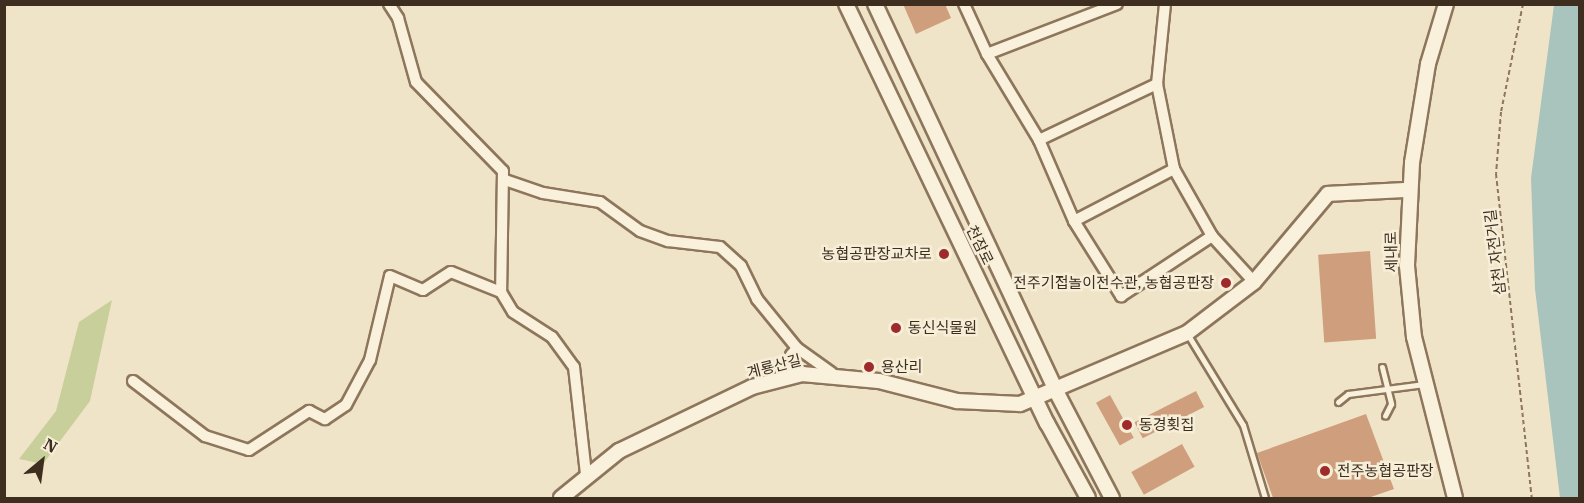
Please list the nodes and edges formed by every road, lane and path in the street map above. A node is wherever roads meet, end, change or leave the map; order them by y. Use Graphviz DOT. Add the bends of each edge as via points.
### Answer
graph roads {
  1 [pos="389,4"];
  2 [pos="846,4"];
  3 [pos="875,4"];
  4 [pos="964,4"];
  5 [pos="1117,4"];
  6 [pos="1165,4"];
  7 [pos="1446,4"];
  8 [pos="1523,4"];
  9 [pos="987,54"];
  10 [pos="1157,84"];
  11 [pos="1039,140"];
  12 [pos="1174,169"];
  13 [pos="505,180"];
  14 [pos="1408,190"];
  15 [pos="1074,221"];
  16 [pos="1212,236"];
  17 [pos="1254,282"];
  18 [pos="501,292"];
  19 [pos="1187,333"];
  20 [pos="797,348"];
  21 [pos="1382,367"];
  22 [pos="832,373"];
  23 [pos="794,376"];
  24 [pos="134,381"];
  25 [pos="1424,384"];
  26 [pos="1388,390"];
  27 [pos="1056,391"];
  28 [pos="1037,398"];
  29 [pos="1338,402"];
  30 [pos="1385,416"];
  31 [pos="586,474"];
  32 [pos="561,498"];
  33 [pos="1088,498"];
  34 [pos="1112,498"];
  35 [pos="1264,498"];
  36 [pos="1455,498"];
  37 [pos="1532,498"];
  1 -- 13 [label="street" via="398,18 416,82 503,171"];
  2 -- 28 [label="street, 천잠로"];
  3 -- 27 [label="street, 천잠로"];
  4 -- 9 [label="street"];
  5 -- 9 [label="street"];
  6 -- 10 [label="street"];
  7 -- 14 [label="street, 세내로" via="1428,64"];
  8 -- 37 [label="path, 삼천 자전거길" via="1501,112 1496,174"];
  9 -- 11 [label="street"];
  10 -- 11 [label="street"];
  10 -- 12 [label="street"];
  11 -- 15 [label="street"];
  12 -- 15 [label="street"];
  12 -- 16 [label="street"];
  13 -- 18 [label="street"];
  13 -- 20 [label="street" via="543,193 600,202 640,231 668,241 720,247 741,266 757,299"];
  14 -- 17 [label="street" via="1328,194"];
  14 -- 25 [label="street, 세내로" via="1407,266"];
  15 -- 16 [label="street" via="1121,296"];
  16 -- 17 [label="street"];
  17 -- 19 [label="street"];
  18 -- 24 [label="street" via="451,272 423,290 390,276 370,360 346,405 325,420 309,411 249,450 205,436"];
  18 -- 31 [label="street" via="513,312 552,337 574,367"];
  19 -- 27 [label="street"];
  19 -- 35 [label="lane" via="1243,425"];
  20 -- 22 [label="street"];
  20 -- 23 [label="street" via="791,356"];
  21 -- 26 [label="lane"];
  22 -- 23 [label="street, 계룡산길"];
  22 -- 28 [label="street, 계룡산길" via="999,406"];
  23 -- 31 [label="street, 계룡산길" via="732,397 619,451"];
  25 -- 26 [label="lane"];
  25 -- 36 [label="street, 세내로"];
  26 -- 29 [label="lane" via="1348,394"];
  26 -- 30 [label="lane" via="1392,404"];
  27 -- 28 [label="street, 계룡산길"];
  27 -- 34 [label="street, 천잠로"];
  28 -- 33 [label="street, 천잠로"];
  31 -- 32 [label="street, 계룡산길"];
}
